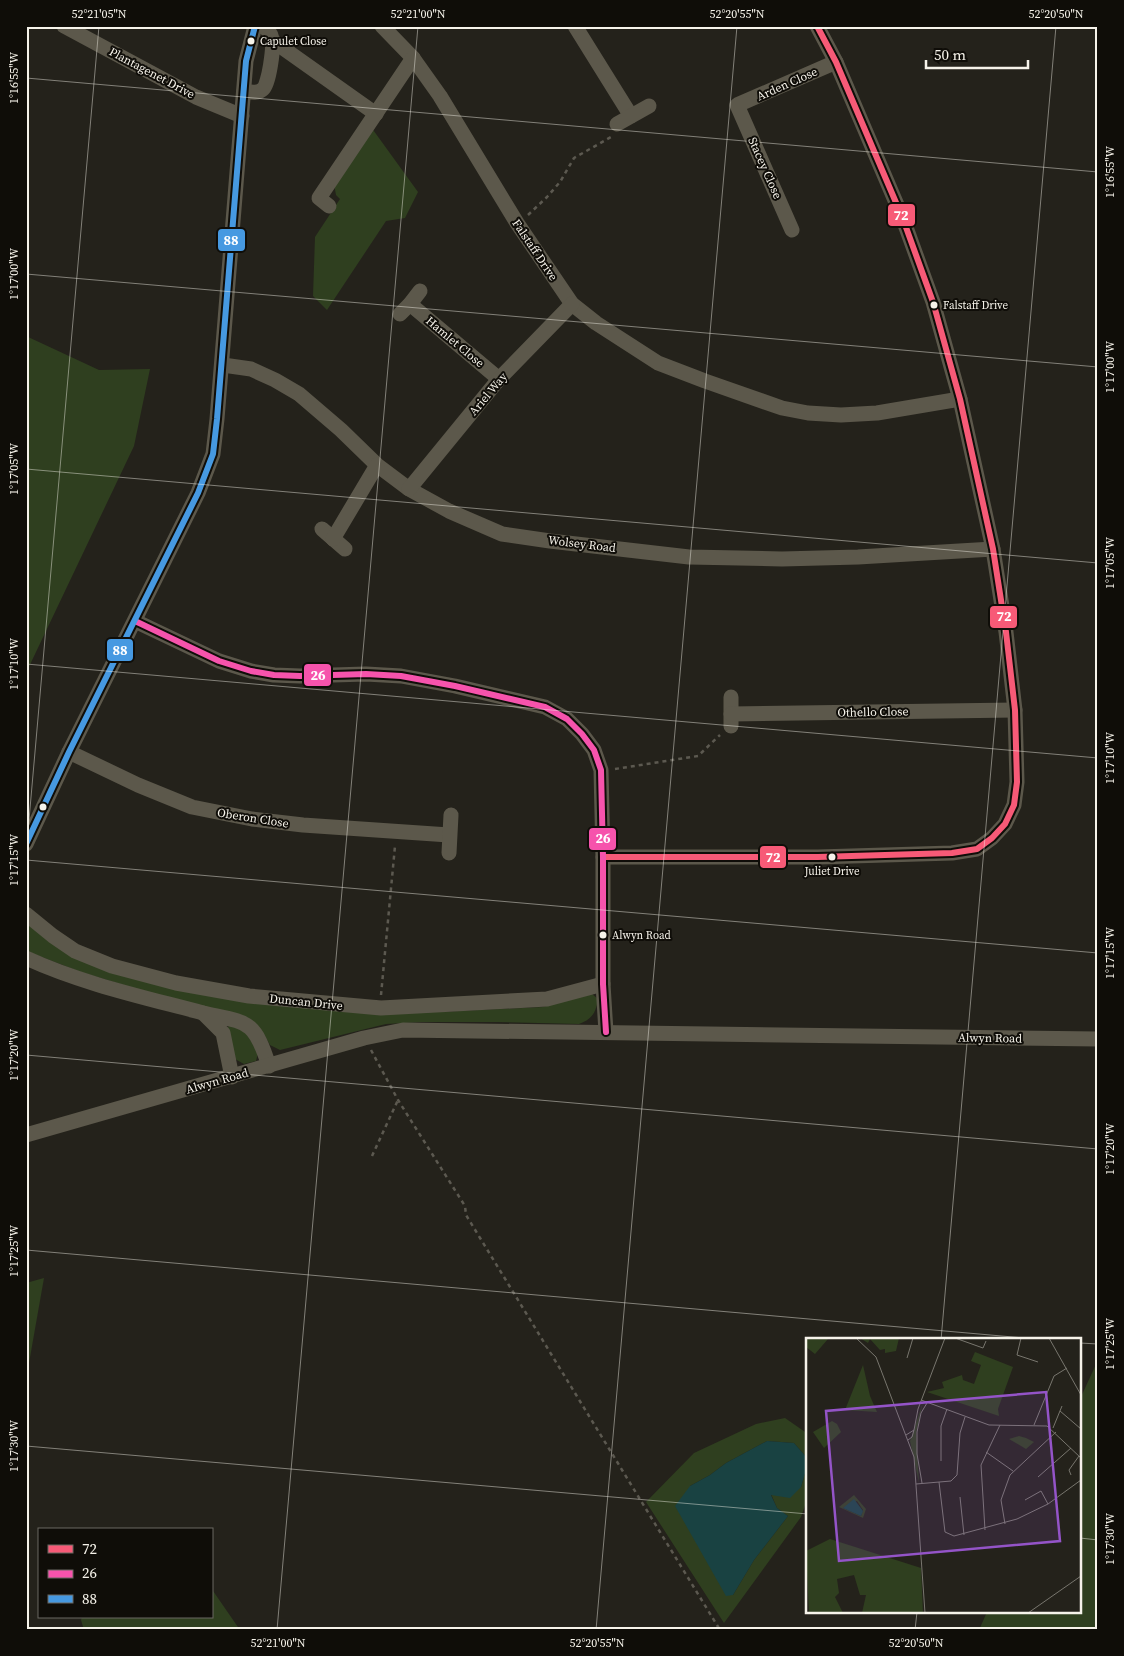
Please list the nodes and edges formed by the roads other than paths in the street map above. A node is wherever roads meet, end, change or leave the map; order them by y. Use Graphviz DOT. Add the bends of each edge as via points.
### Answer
graph roads {
  1 [pos="64,26"];
  2 [pos="255,26"];
  3 [pos="263,26"];
  4 [pos="382,26"];
  5 [pos="575,26"];
  6 [pos="817,26"];
  7 [pos="273,41"];
  8 [pos="413,58"];
  9 [pos="836,62"];
  10 [pos="244,91"];
  11 [pos="649,106"];
  12 [pos="737,106"];
  13 [pos="376,114"];
  14 [pos="242,116"];
  15 [pos="631,116"];
  16 [pos="617,124"];
  17 [pos="329,206"];
  18 [pos="792,230"];
  19 [pos="420,291"];
  20 [pos="572,304"];
  21 [pos="223,365"];
  22 [pos="499,379"];
  23 [pos="960,399"];
  24 [pos="377,465"];
  25 [pos="409,489"];
  26 [pos="345,549"];
  27 [pos="993,549"];
  28 [pos="135,621"];
  29 [pos="731,698"];
  30 [pos="1015,710"];
  31 [pos="69,752"];
  32 [pos="451,815"];
  33 [pos="449,835"];
  34 [pos="26,844"];
  35 [pos="449,853"];
  36 [pos="603,857"];
  37 [pos="26,914"];
  38 [pos="26,958"];
  39 [pos="603,984"];
  40 [pos="203,1013"];
  41 [pos="606,1032"];
  42 [pos="1098,1039"];
  43 [pos="269,1066"];
  44 [pos="232,1077"];
  45 [pos="26,1135"];
  1 -- 14 [label="street, Plantagenet Drive" via="196,96"];
  2 -- 10 [label="street" via="246,61"];
  3 -- 7 [label="street"];
  4 -- 8 [label="street, Falstaff Drive"];
  5 -- 15 [label="street"];
  6 -- 9 [label="street"];
  7 -- 10 [label="street" via="265,87 256,92"];
  7 -- 13 [label="street"];
  8 -- 13 [label="street"];
  8 -- 20 [label="street, Falstaff Drive" via="440,96 516,223"];
  9 -- 12 [label="street, Arden Close"];
  9 -- 23 [label="street" via="904,219 933,302"];
  10 -- 14 [label="street"];
  11 -- 15 [label="street"];
  12 -- 18 [label="street, Stacey Close"];
  13 -- 17 [label="street" via="319,198"];
  14 -- 21 [label="street"];
  15 -- 16 [label="street"];
  19 -- 22 [label="street, Hamlet Close" via="405,309"];
  20 -- 22 [label="street, Ariel Way"];
  20 -- 23 [label="street, Falstaff Drive" via="658,363 782,408 840,415"];
  21 -- 24 [label="street, Wolsey Road" via="251,369 299,394"];
  21 -- 28 [label="street" via="213,454 198,494"];
  22 -- 25 [label="street, Ariel Way"];
  23 -- 27 [label="street"];
  24 -- 25 [label="street, Wolsey Road"];
  24 -- 26 [label="street" via="328,534"];
  25 -- 27 [label="street, Wolsey Road" via="502,534 689,556 782,560"];
  27 -- 30 [label="street"];
  28 -- 31 [label="street"];
  28 -- 36 [label="street" via="219,661 251,671 292,676 401,676 545,707 567,719 594,750 601,770"];
  29 -- 30 [label="street, Othello Close" via="731,720"];
  30 -- 36 [label="street" via="1017,782 1014,805 1005,824 977,849 952,853 818,857"];
  31 -- 33 [label="street, Oberon Close" via="192,807 252,820"];
  31 -- 34 [label="street"];
  32 -- 33 [label="street"];
  33 -- 35 [label="street"];
  36 -- 39 [label="street"];
  37 -- 39 [label="street, Duncan Drive" via="75,951 112,966 214,991 380,1008 547,999"];
  38 -- 40 [label="street" via="97,985"];
  39 -- 41 [label="street"];
  40 -- 43 [label="street" via="239,1021 253,1028"];
  40 -- 44 [label="street" via="223,1033"];
  41 -- 42 [label="street, Alwyn Road"];
  41 -- 43 [label="street, Alwyn Road" via="403,1030"];
  43 -- 44 [label="street, Alwyn Road"];
  44 -- 45 [label="street, Alwyn Road"];
}
